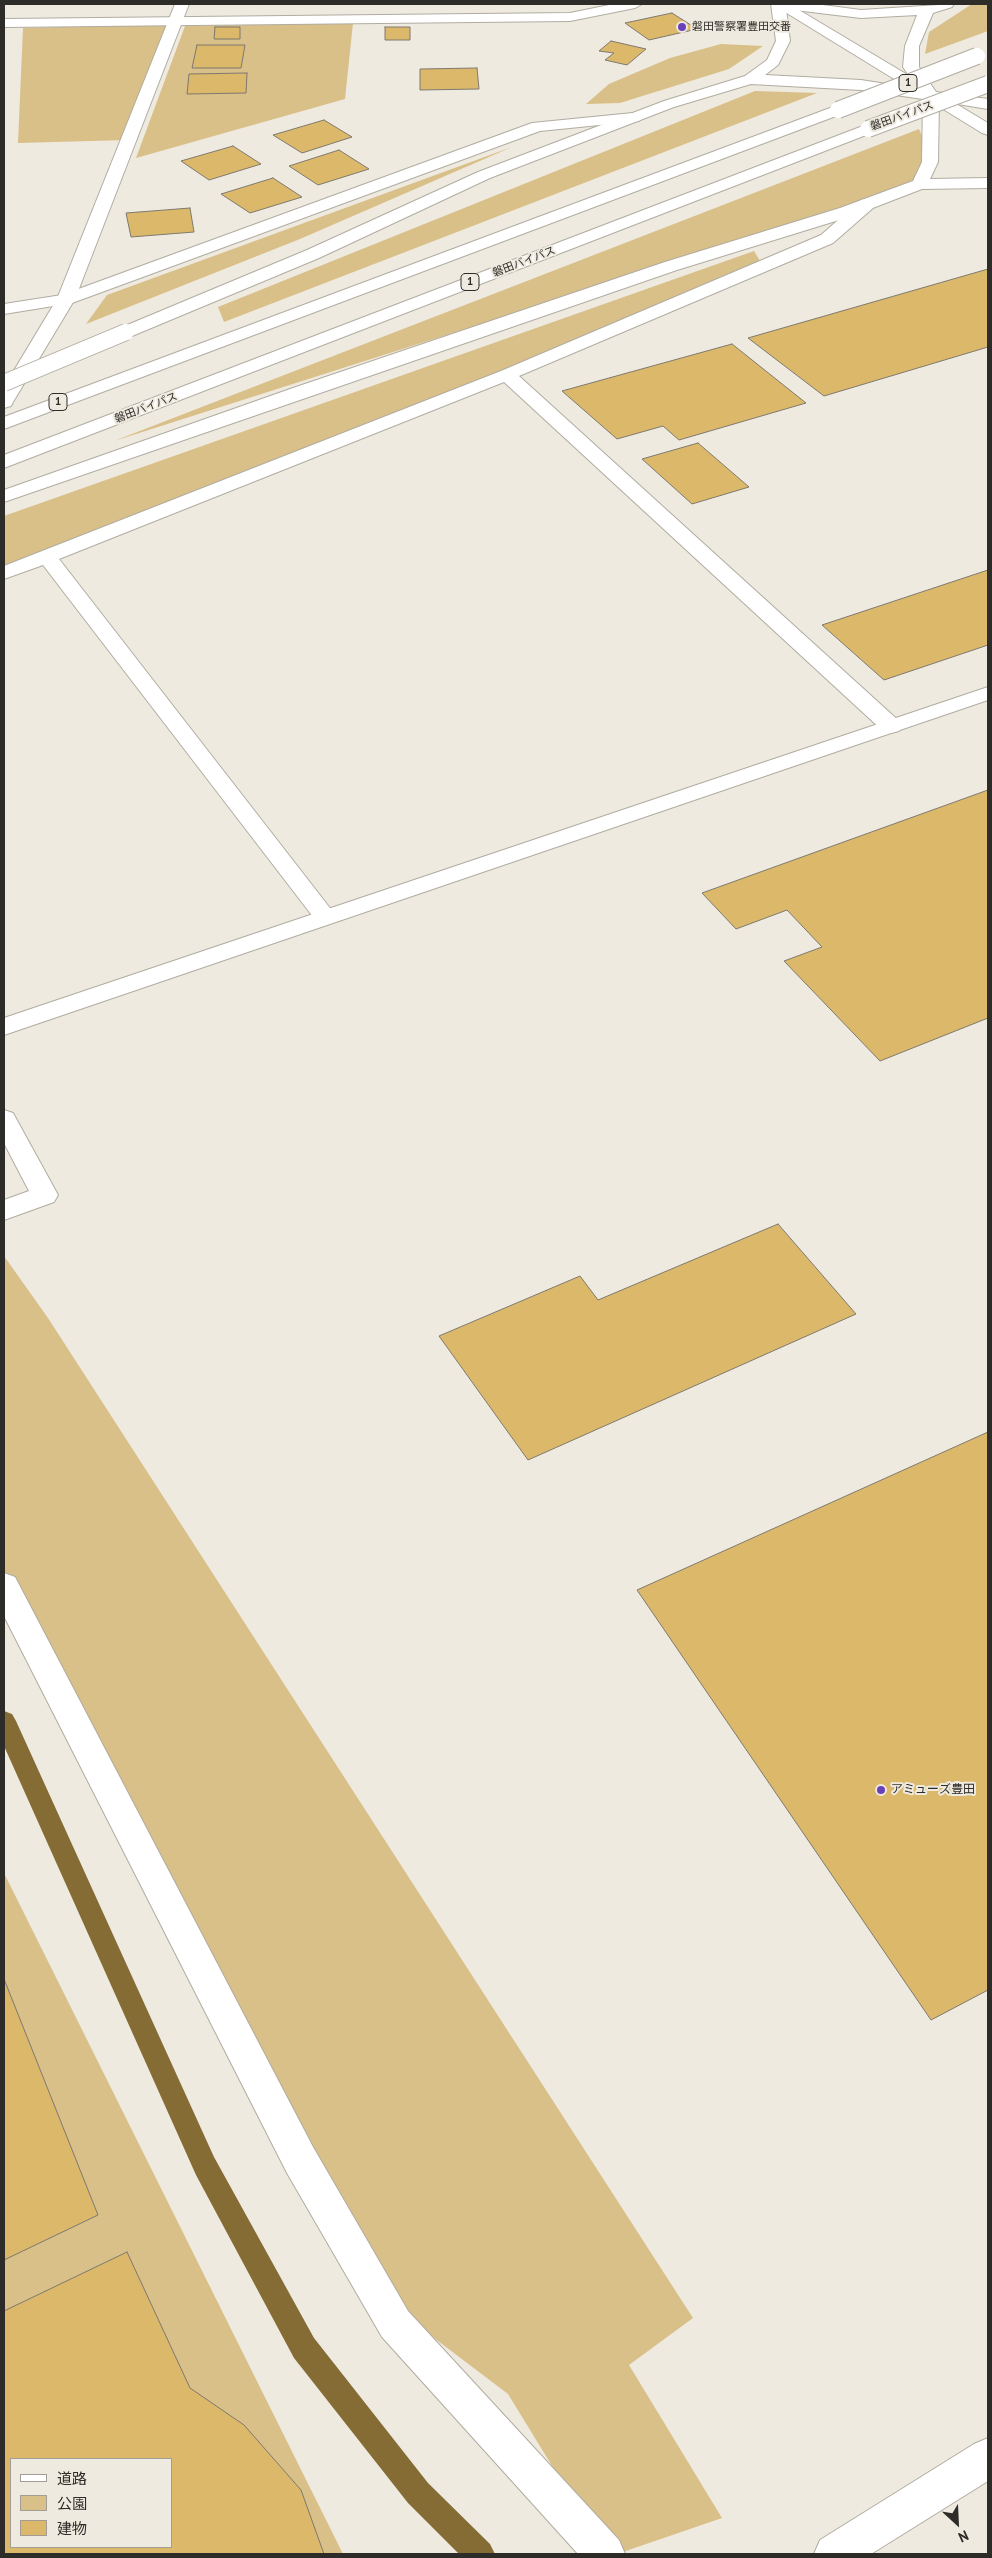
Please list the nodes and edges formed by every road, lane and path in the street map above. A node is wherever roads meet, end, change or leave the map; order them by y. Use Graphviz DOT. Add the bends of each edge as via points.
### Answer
graph roads {
  1 [pos="182,4"];
  2 [pos="635,4"];
  3 [pos="780,4"];
  4 [pos="947,4"];
  5 [pos="927,10"];
  6 [pos="175,20"];
  7 [pos="4,23"];
  8 [pos="983,54"];
  9 [pos="750,79"];
  10 [pos="988,84"];
  11 [pos="931,96"];
  12 [pos="988,104"];
  13 [pos="632,118"];
  14 [pos="988,130"];
  15 [pos="988,182"];
  16 [pos="920,184"];
  17 [pos="867,204"];
  18 [pos="66,298"];
  19 [pos="25,307"];
  20 [pos="4,309"];
  21 [pos="4,316"];
  22 [pos="507,375"];
  23 [pos="4,383"];
  24 [pos="4,402"];
  25 [pos="4,423"];
  26 [pos="4,462"];
  27 [pos="4,496"];
  28 [pos="47,557"];
  29 [pos="4,573"];
  30 [pos="988,693"];
  31 [pos="891,726"];
  32 [pos="325,917"];
  33 [pos="4,1028"];
  34 [pos="4,1119"];
  35 [pos="4,1210"];
  36 [pos="4,1586"];
  37 [pos="988,2458"];
  38 [pos="605,2554"];
  39 [pos="834,2554"];
  1 -- 6 [label="main road"];
  2 -- 6 [label="main road" via="570,17"];
  3 -- 5 [label="main road" via="861,14"];
  3 -- 9 [label="main road" via="783,41 773,62"];
  3 -- 11 [label="main road"];
  4 -- 5 [label="main road"];
  5 -- 11 [label="main road" via="912,46 911,67"];
  6 -- 7 [label="main road"];
  6 -- 18 [label="main road"];
  8 -- 25 [label="main road, 1, bridge"];
  9 -- 11 [label="main road" via="861,85"];
  9 -- 13 [label="main road"];
  10 -- 26 [label="main road, 磐田バイパス / 1, bridge"];
  11 -- 12 [label="main road"];
  11 -- 14 [label="main road"];
  11 -- 16 [label="main road" via="930,162"];
  13 -- 18 [label="main road" via="538,126"];
  13 -- 23 [label="main road, bridge" via="484,175 313,254"];
  15 -- 16 [label="main road"];
  16 -- 17 [label="main road"];
  17 -- 22 [label="main road" via="827,239"];
  17 -- 27 [label="main road" via="671,266"];
  18 -- 19 [label="main road"];
  18 -- 24 [label="main road"];
  19 -- 20 [label="main road"];
  19 -- 21 [label="main road"];
  22 -- 28 [label="main road"];
  22 -- 31 [label="main road"];
  28 -- 29 [label="main road"];
  28 -- 32 [label="main road"];
  30 -- 31 [label="main road"];
  31 -- 32 [label="main road"];
  32 -- 33 [label="main road"];
  34 -- 35 [label="main road" via="45,1195"];
  36 -- 38 [label="main road" via="300,2160 395,2324"];
  37 -- 39 [label="main road"];
}
